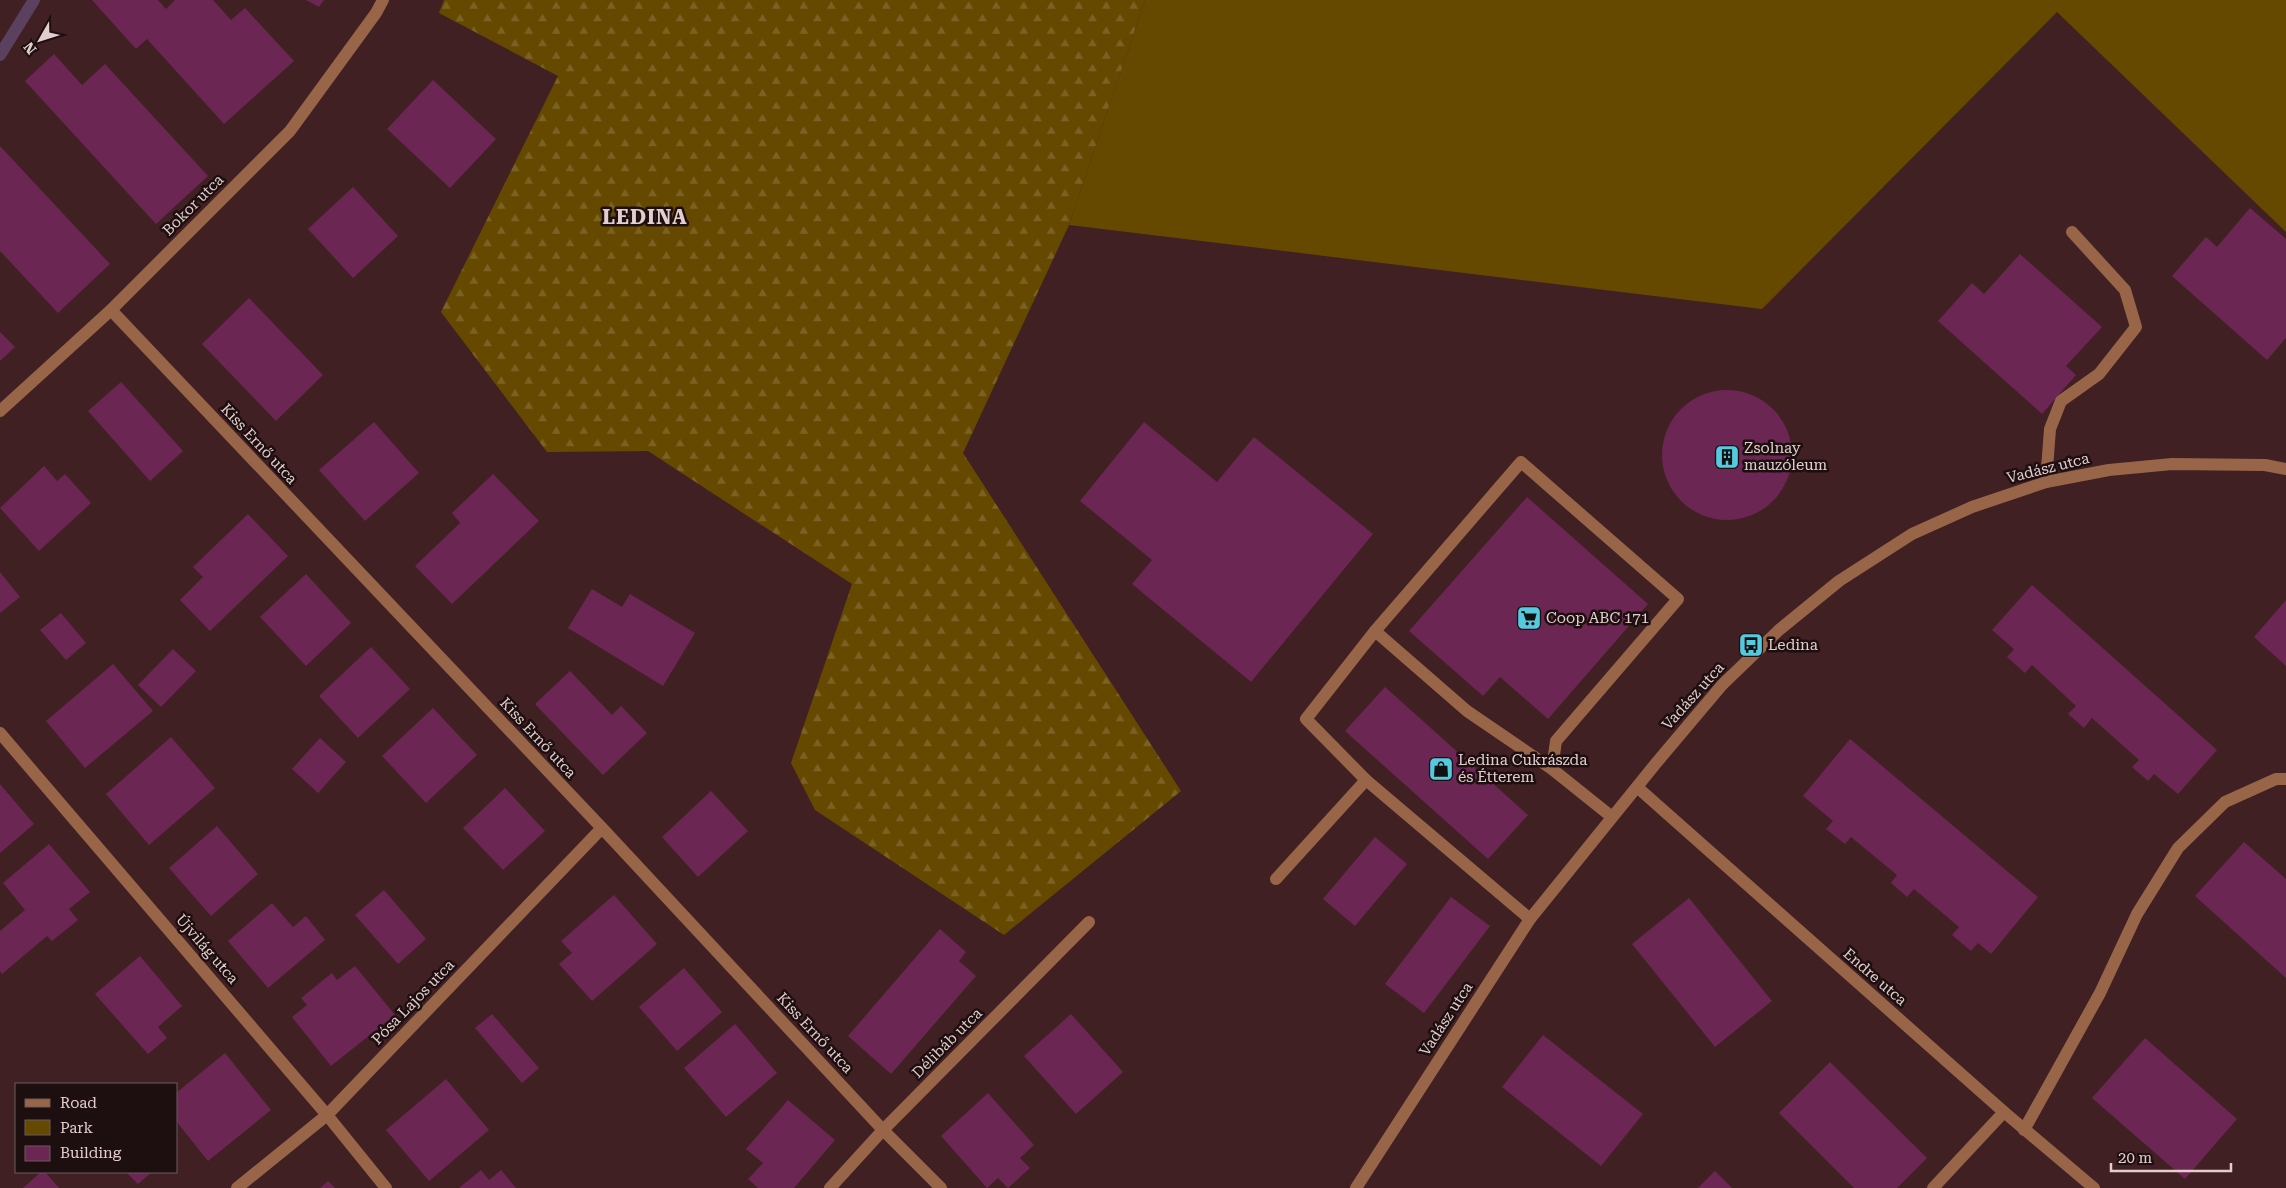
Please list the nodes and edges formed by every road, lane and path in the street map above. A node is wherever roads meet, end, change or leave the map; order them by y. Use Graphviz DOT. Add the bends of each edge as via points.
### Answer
graph roads {
  1 [pos="382,0"];
  2 [pos="2072,232"];
  3 [pos="111,310"];
  4 [pos="0,411"];
  5 [pos="2286,469"];
  6 [pos="2046,482"];
  7 [pos="1375,631"];
  8 [pos="0,733"];
  9 [pos="1552,769"];
  10 [pos="2286,779"];
  11 [pos="1366,780"];
  12 [pos="1637,787"];
  13 [pos="1612,817"];
  14 [pos="602,828"];
  15 [pos="1276,879"];
  16 [pos="1530,919"];
  17 [pos="1089,922"];
  18 [pos="2004,1112"];
  19 [pos="327,1115"];
  20 [pos="883,1130"];
  21 [pos="2024,1130"];
  22 [pos="237,1188"];
  23 [pos="386,1188"];
  24 [pos="830,1188"];
  25 [pos="941,1188"];
  26 [pos="1356,1188"];
  27 [pos="1933,1188"];
  28 [pos="2094,1188"];
  1 -- 3 [label="street, Bokor utca" via="290,131"];
  2 -- 6 [label="street" via="2125,290 2136,327 2099,374 2061,401 2050,429"];
  3 -- 4 [label="street, Bokor utca"];
  3 -- 14 [label="street, Kiss Ernő utca"];
  5 -- 6 [label="street, Vadász utca" via="2265,465 2172,464 2109,470"];
  6 -- 12 [label="street, Vadász utca" via="1972,507 1912,534 1839,581 1780,630 1722,685"];
  7 -- 9 [label="street" via="1467,711"];
  7 -- 9 [label="street" via="1520,462 1678,599 1556,741"];
  7 -- 11 [label="street" via="1306,719"];
  8 -- 19 [label="street, Újvilág utca"];
  9 -- 13 [label="street"];
  10 -- 21 [label="street" via="2276,778 2225,802 2178,848 2136,914 2100,993"];
  11 -- 15 [label="street"];
  11 -- 16 [label="street"];
  12 -- 13 [label="street, Vadász utca"];
  12 -- 18 [label="street, Endre utca"];
  13 -- 16 [label="street, Vadász utca"];
  14 -- 19 [label="street, Pósa Lajos utca"];
  14 -- 20 [label="street, Kiss Ernő utca"];
  16 -- 26 [label="street, Vadász utca"];
  17 -- 20 [label="street, Délibáb utca"];
  18 -- 21 [label="street, Endre utca"];
  18 -- 27 [label="street"];
  19 -- 22 [label="street, Pósa Lajos utca"];
  19 -- 23 [label="street, Újvilág utca"];
  20 -- 24 [label="street, Délibáb utca"];
  20 -- 25 [label="street, Kiss Ernő utca"];
  21 -- 28 [label="street, Endre utca"];
}
